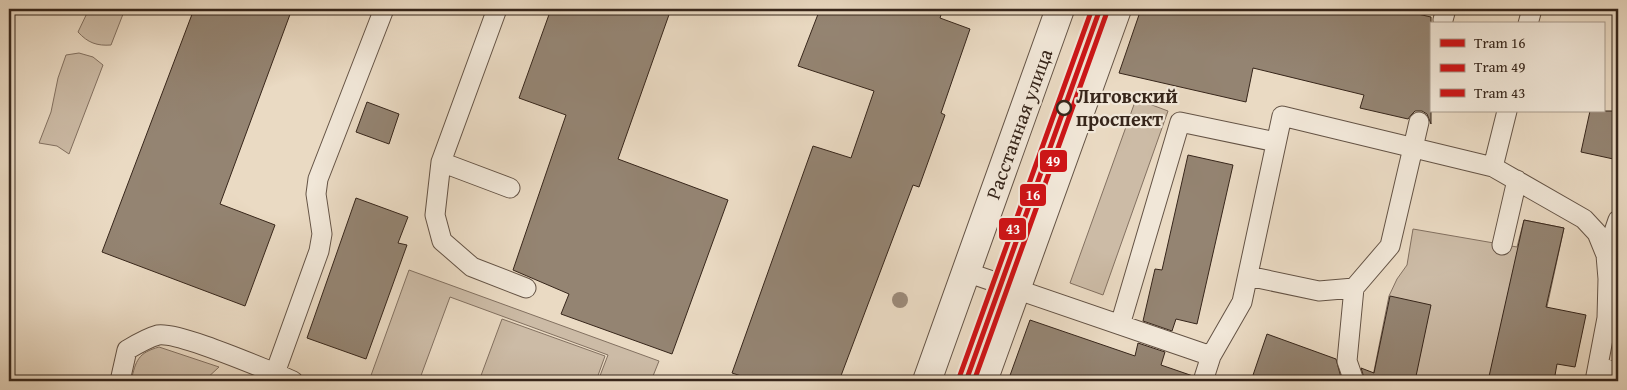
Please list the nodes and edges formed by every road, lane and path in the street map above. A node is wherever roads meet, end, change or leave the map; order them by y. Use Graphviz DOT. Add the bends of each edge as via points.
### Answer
graph roads {
  1 [pos="384,9"];
  2 [pos="497,9"];
  3 [pos="1060,9"];
  4 [pos="1117,9"];
  5 [pos="1532,9"];
  6 [pos="1529,22"];
  7 [pos="1506,112"];
  8 [pos="1419,122"];
  9 [pos="1276,142"];
  10 [pos="1413,147"];
  11 [pos="441,162"];
  12 [pos="1494,166"];
  13 [pos="1517,180"];
  14 [pos="510,188"];
  15 [pos="1618,220"];
  16 [pos="1502,245"];
  17 [pos="1606,255"];
  18 [pos="966,272"];
  19 [pos="1248,276"];
  20 [pos="526,288"];
  21 [pos="1354,288"];
  22 [pos="1016,290"];
  23 [pos="1120,325"];
  24 [pos="1211,356"];
  25 [pos="275,372"];
  26 [pos="1618,372"];
  27 [pos="1596,374"];
  28 [pos="120,381"];
  29 [pos="293,381"];
  30 [pos="927,381"];
  31 [pos="983,381"];
  32 [pos="1203,381"];
  33 [pos="1354,381"];
  1 -- 25 [label="lane" via="318,180 320,251"];
  2 -- 11 [label="lane"];
  3 -- 18 [label="street, Расстанная улица"];
  4 -- 22 [label="street"];
  5 -- 6 [label="lane"];
  7 -- 12 [label="lane"];
  8 -- 10 [label="lane"];
  9 -- 10 [label="lane" via="1282,116"];
  9 -- 19 [label="lane"];
  9 -- 23 [label="lane" via="1180,122"];
  10 -- 12 [label="lane"];
  10 -- 21 [label="lane" via="1390,246"];
  11 -- 14 [label="lane"];
  11 -- 20 [label="lane" via="435,215 442,241 472,267"];
  12 -- 13 [label="lane"];
  13 -- 16 [label="lane"];
  13 -- 17 [label="lane" via="1584,219 1597,233"];
  15 -- 17 [label="lane"];
  17 -- 27 [label="lane" via="1607,318"];
  18 -- 22 [label="lane"];
  18 -- 30 [label="street, Расстанная улица"];
  19 -- 21 [label="lane" via="1318,291"];
  19 -- 24 [label="lane" via="1242,302"];
  21 -- 33 [label="lane" via="1347,362"];
  22 -- 23 [label="lane"];
  22 -- 31 [label="street"];
  23 -- 24 [label="lane"];
  24 -- 32 [label="lane"];
  25 -- 28 [label="lane" via="180,337 160,335 127,350"];
  25 -- 29 [label="lane"];
  26 -- 27 [label="lane"];
}
